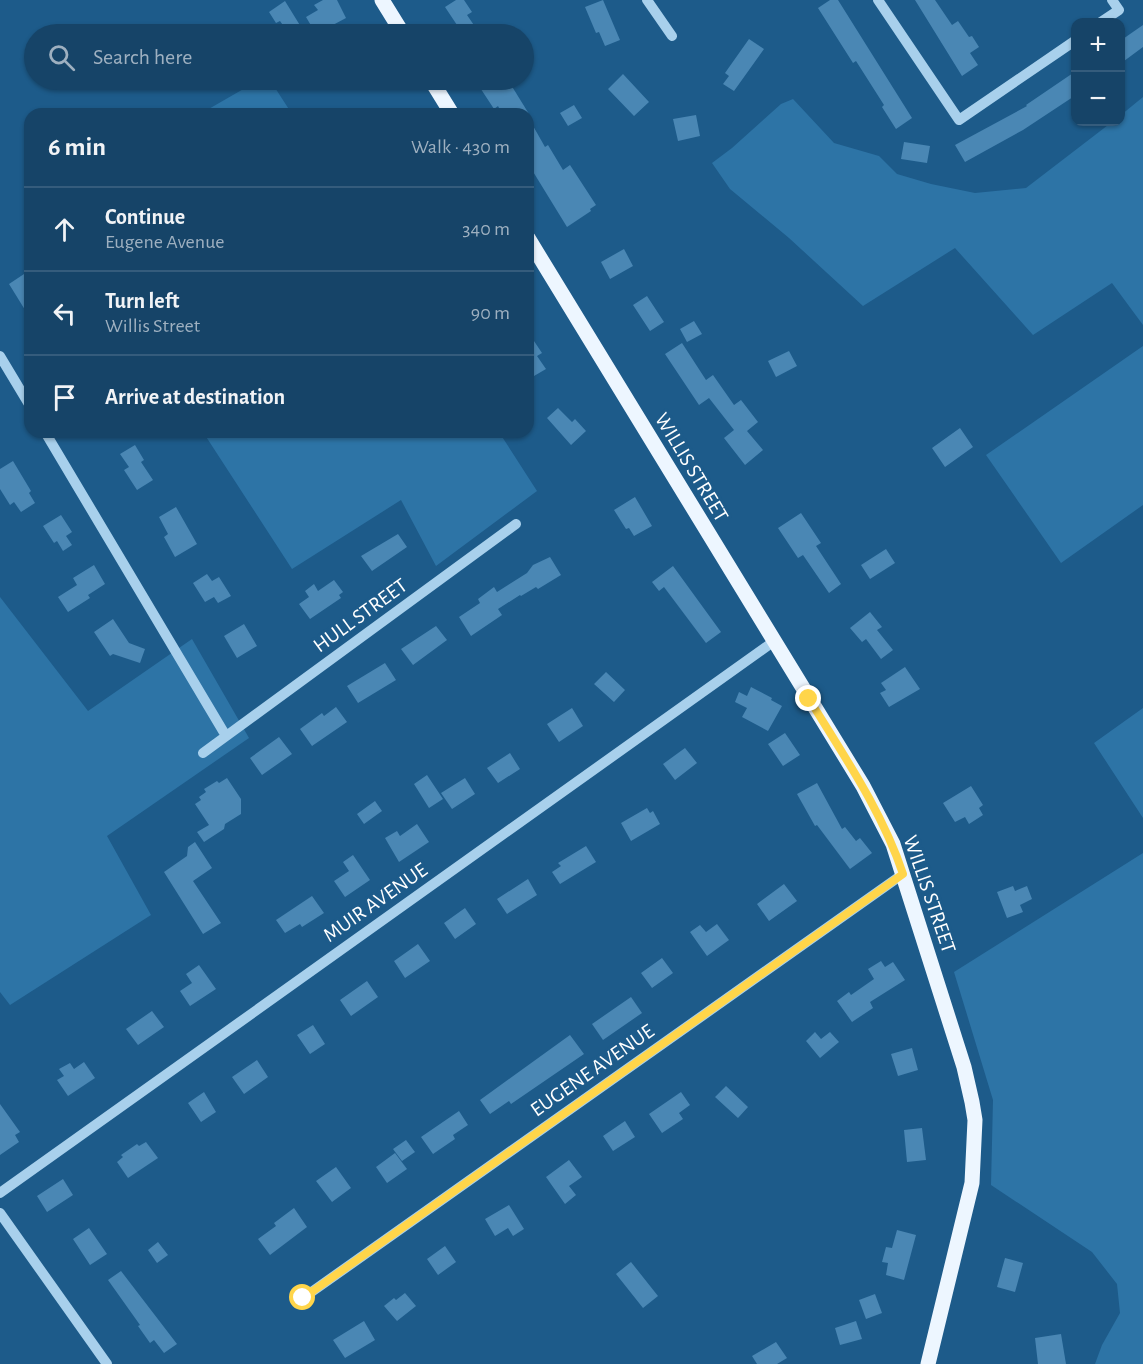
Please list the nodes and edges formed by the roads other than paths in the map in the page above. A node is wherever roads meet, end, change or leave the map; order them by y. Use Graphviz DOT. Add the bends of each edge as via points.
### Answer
graph roads {
  1 [pos="382,0"];
  2 [pos="646,0"];
  3 [pos="878,0"];
  4 [pos="1112,0"];
  5 [pos="1107,18"];
  6 [pos="397,24"];
  7 [pos="672,36"];
  8 [pos="1071,43"];
  9 [pos="437,90"];
  10 [pos="448,108"];
  11 [pos="534,248"];
  12 [pos="0,356"];
  13 [pos="24,396"];
  14 [pos="49,438"];
  15 [pos="516,524"];
  16 [pos="773,642"];
  17 [pos="226,736"];
  18 [pos="203,753"];
  19 [pos="903,874"];
  20 [pos="0,1193"];
  21 [pos="0,1213"];
  22 [pos="303,1298"];
  23 [pos="107,1364"];
  24 [pos="928,1364"];
  1 -- 6 [label="main road"];
  2 -- 7 [label="street"];
  3 -- 8 [label="street" via="959,120"];
  4 -- 5 [label="street" via="1119,10"];
  9 -- 10 [label="main road"];
  11 -- 16 [label="main road, WILLIS STREET"];
  12 -- 13 [label="street"];
  14 -- 17 [label="street"];
  15 -- 17 [label="street, HULL STREET"];
  16 -- 19 [label="main road, WILLIS STREET" via="868,795 893,844"];
  16 -- 20 [label="street, MUIR AVENUE"];
  17 -- 18 [label="street, HULL STREET"];
  19 -- 22 [label="street, EUGENE AVENUE"];
  19 -- 24 [label="main road, WILLIS STREET" via="964,1067 975,1120 972,1183"];
  21 -- 23 [label="street"];
}
